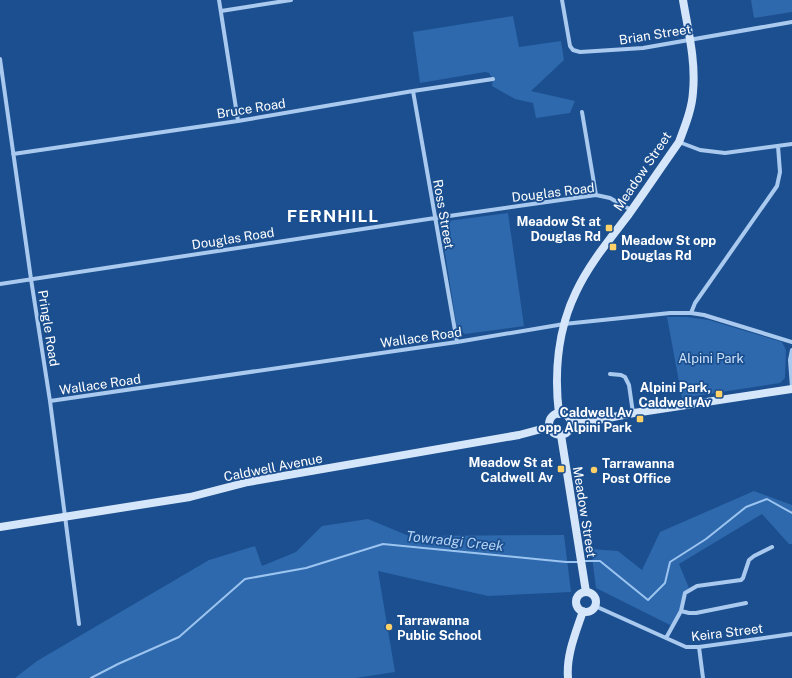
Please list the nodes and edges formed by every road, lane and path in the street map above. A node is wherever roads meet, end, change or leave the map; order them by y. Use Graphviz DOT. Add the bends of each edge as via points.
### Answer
graph roads {
  1 [pos="218,0"];
  2 [pos="291,0"];
  3 [pos="562,0"];
  4 [pos="683,0"];
  5 [pos="221,11"];
  6 [pos="792,22"];
  7 [pos="689,39"];
  8 [pos="0,59"];
  9 [pos="493,79"];
  10 [pos="413,91"];
  11 [pos="582,112"];
  12 [pos="238,121"];
  13 [pos="679,142"];
  14 [pos="792,144"];
  15 [pos="778,146"];
  16 [pos="13,154"];
  17 [pos="596,195"];
  18 [pos="631,210"];
  19 [pos="435,218"];
  20 [pos="31,279"];
  21 [pos="0,284"];
  22 [pos="691,312"];
  23 [pos="564,324"];
  24 [pos="457,342"];
  25 [pos="792,342"];
  26 [pos="792,350"];
  27 [pos="610,374"];
  28 [pos="792,388"];
  29 [pos="50,402"];
  30 [pos="634,413"];
  31 [pos="559,414"];
  32 [pos="571,422"];
  33 [pos="549,427"];
  34 [pos="561,435"];
  35 [pos="66,516"];
  36 [pos="0,528"];
  37 [pos="772,547"];
  38 [pos="586,592"];
  39 [pos="746,603"];
  40 [pos="594,606"];
  41 [pos="582,611"];
  42 [pos="681,611"];
  43 [pos="79,624"];
  44 [pos="792,634"];
  45 [pos="666,638"];
  46 [pos="698,647"];
  47 [pos="568,678"];
  48 [pos="703,678"];
  1 -- 5 [label="street"];
  2 -- 5 [label="street"];
  3 -- 7 [label="street, Brian Street" via="570,46 573,50 580,52 643,48"];
  4 -- 7 [label="main road, Meadow Street"];
  5 -- 12 [label="street"];
  6 -- 7 [label="street, Brian Street"];
  7 -- 13 [label="main road, Meadow Street" via="694,91"];
  8 -- 16 [label="street, Pringle Road"];
  9 -- 10 [label="street, Bruce Road"];
  10 -- 12 [label="street, Bruce Road"];
  10 -- 19 [label="street, Ross Street"];
  11 -- 17 [label="street"];
  12 -- 16 [label="street, Bruce Road"];
  13 -- 15 [label="street" via="700,150 725,153"];
  13 -- 18 [label="main road, Meadow Street"];
  14 -- 15 [label="street"];
  15 -- 22 [label="street" via="780,172 777,186"];
  16 -- 20 [label="street, Pringle Road"];
  17 -- 18 [label="street, Douglas Road" via="610,198"];
  17 -- 19 [label="street, Douglas Road"];
  18 -- 23 [label="main road, Meadow Street" via="584,276"];
  19 -- 20 [label="street, Douglas Road"];
  19 -- 24 [label="street, Ross Street"];
  20 -- 21 [label="street, Douglas Road"];
  20 -- 29 [label="street, Pringle Road"];
  22 -- 23 [label="street, Wallace Road"];
  22 -- 25 [label="street, Wallace Road"];
  23 -- 24 [label="street, Wallace Road"];
  23 -- 31 [label="main road, Meadow Street" via="557,378"];
  24 -- 29 [label="street, Wallace Road"];
  26 -- 28 [label="street"];
  27 -- 30 [label="street" via="621,375 627,381"];
  28 -- 30 [label="main road"];
  29 -- 35 [label="street, Pringle Road"];
  30 -- 32 [label="main road" via="582,423"];
  31 -- 32 [label="main road" via="565,415"];
  31 -- 33 [label="main road" via="551,419"];
  32 -- 34 [label="main road" via="568,432"];
  33 -- 34 [label="main road" via="553,433"];
  33 -- 35 [label="main road, Caldwell Avenue" via="519,435 248,482 190,497"];
  34 -- 38 [label="main road, Meadow Street"];
  35 -- 36 [label="main road, Caldwell Avenue"];
  35 -- 43 [label="street, Pringle Road"];
  37 -- 42 [label="street, Keira Street" via="749,560 741,580 698,586 685,593"];
  38 -- 40 [label="main road" via="594,596"];
  38 -- 41 [label="main road" via="580,594 576,600"];
  39 -- 42 [label="street, Keira Street" via="696,613"];
  40 -- 41 [label="main road" via="589,611"];
  40 -- 45 [label="street, Keira Street"];
  41 -- 47 [label="main road" via="570,653"];
  42 -- 45 [label="street, Keira Street"];
  44 -- 46 [label="street, Keira Street"];
  45 -- 46 [label="street, Keira Street" via="686,647"];
  46 -- 48 [label="street"];
}
